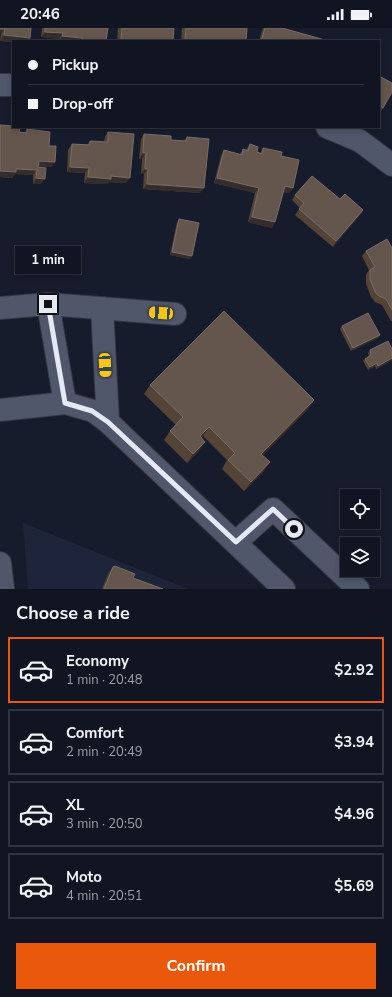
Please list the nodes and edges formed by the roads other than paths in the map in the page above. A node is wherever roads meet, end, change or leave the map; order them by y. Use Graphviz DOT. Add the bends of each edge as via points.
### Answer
graph roads {
  1 [pos="0,85"];
  2 [pos="12,85"];
  3 [pos="329,128"];
  4 [pos="392,165"];
  5 [pos="48,304"];
  6 [pos="0,308"];
  7 [pos="102,308"];
  8 [pos="175,314"];
  9 [pos="65,403"];
  10 [pos="0,410"];
  11 [pos="108,422"];
  12 [pos="236,542"];
  13 [pos="0,564"];
  14 [pos="3,589"];
  15 [pos="284,589"];
  16 [pos="358,589"];
  1 -- 2 [label="street"];
  3 -- 4 [label="street" via="360,141"];
  5 -- 6 [label="street"];
  5 -- 7 [label="street"];
  5 -- 9 [label="street"];
  7 -- 8 [label="street"];
  7 -- 11 [label="street"];
  9 -- 10 [label="street"];
  9 -- 11 [label="street" via="92,411"];
  11 -- 12 [label="street"];
  12 -- 15 [label="street"];
  12 -- 16 [label="street" via="273,509"];
  13 -- 14 [label="street"];
}
